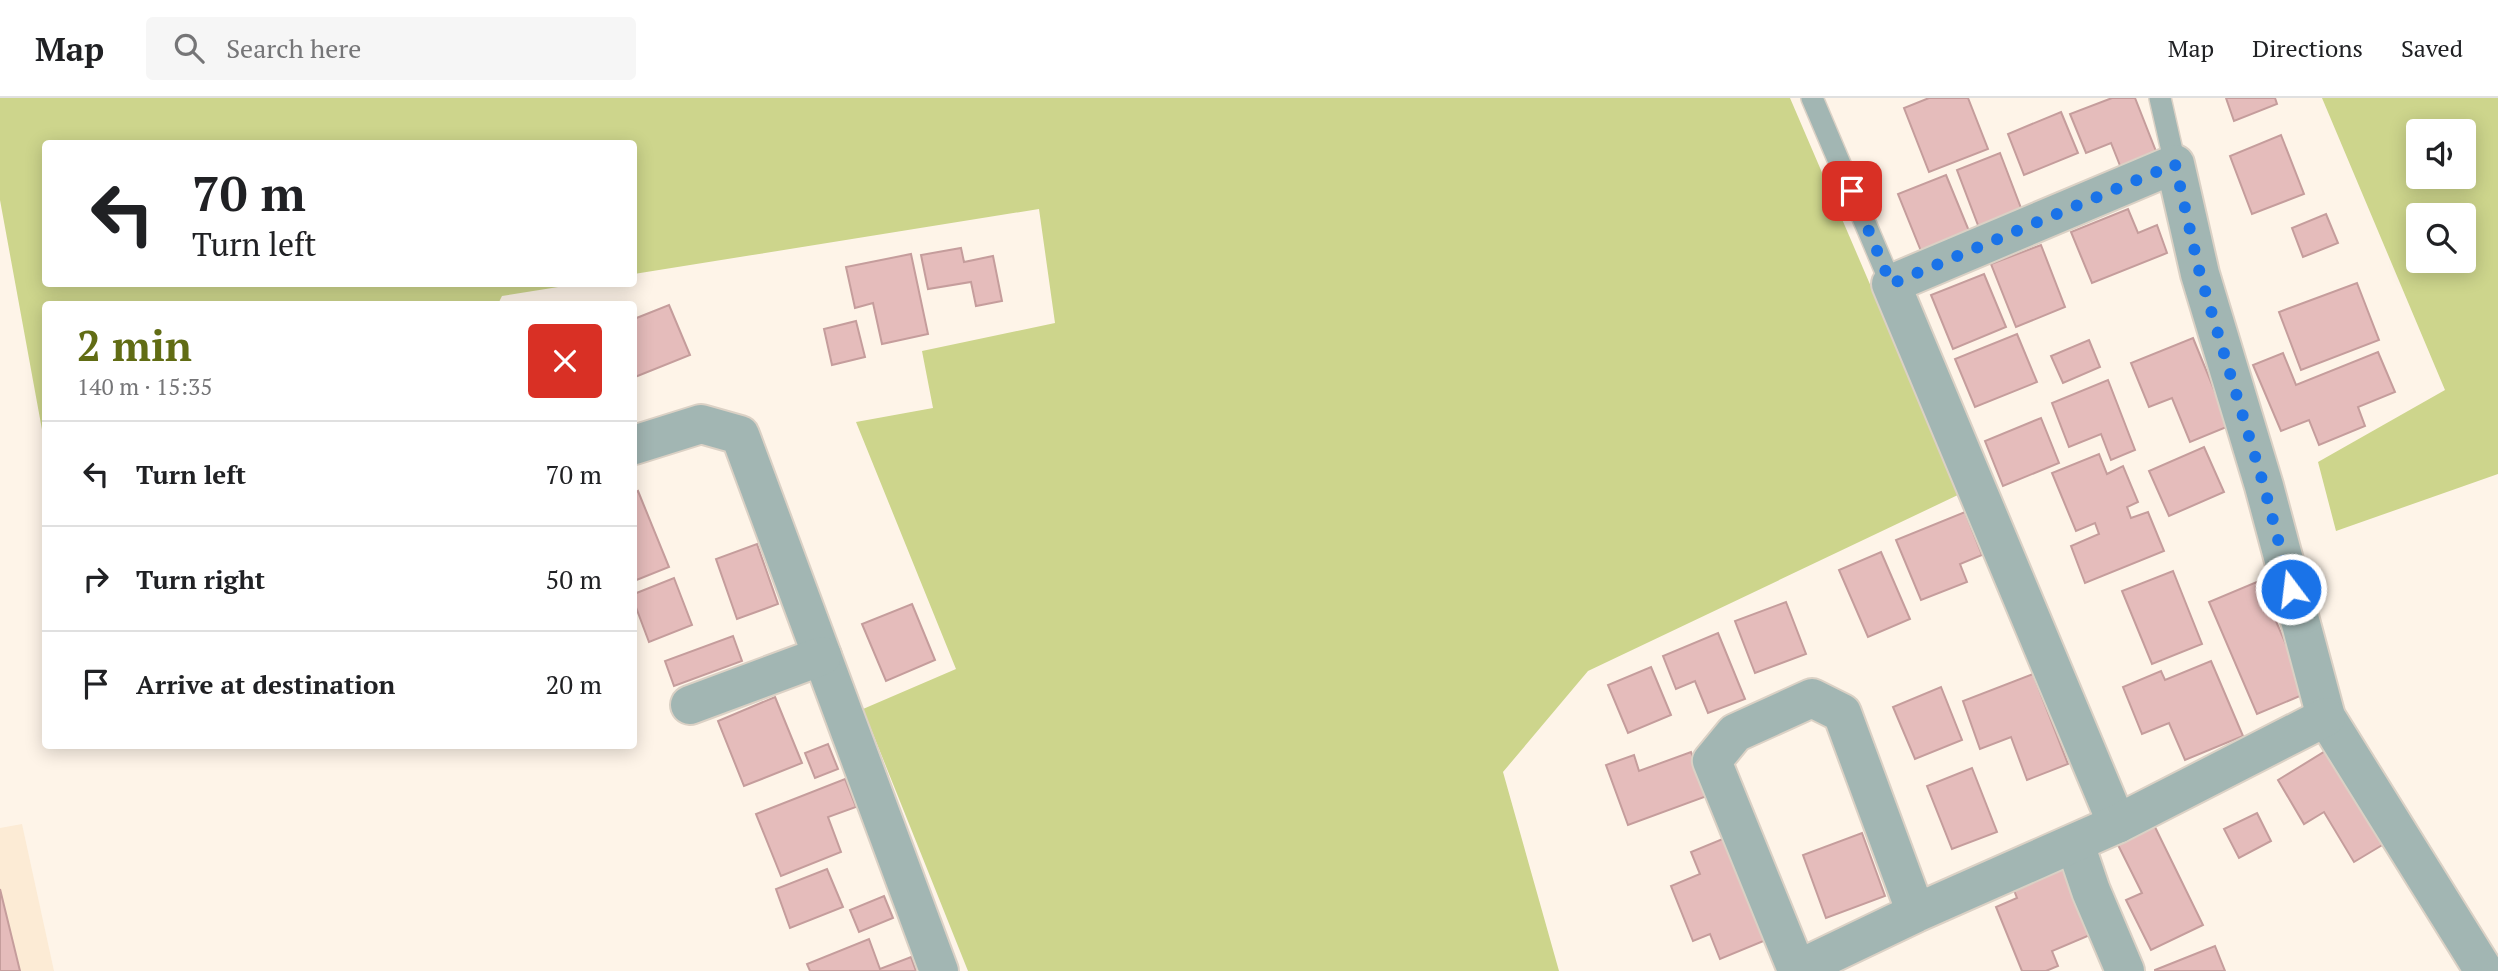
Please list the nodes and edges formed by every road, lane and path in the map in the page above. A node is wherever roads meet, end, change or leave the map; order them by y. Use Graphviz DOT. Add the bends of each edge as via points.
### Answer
graph roads {
  1 [pos="1812,98"];
  2 [pos="2160,98"];
  3 [pos="2175,164"];
  4 [pos="1891,284"];
  5 [pos="637,444"];
  6 [pos="822,656"];
  7 [pos="690,705"];
  8 [pos="2326,717"];
  9 [pos="2117,824"];
  10 [pos="2075,844"];
  11 [pos="1916,914"];
  12 [pos="939,971"];
  13 [pos="1796,971"];
  14 [pos="2125,971"];
  15 [pos="2484,971"];
  1 -- 4 [label="lane"];
  2 -- 3 [label="lane"];
  3 -- 4 [label="street"];
  3 -- 8 [label="street" via="2200,274 2264,486"];
  4 -- 9 [label="street"];
  5 -- 6 [label="street" via="701,424 740,435"];
  6 -- 7 [label="street"];
  6 -- 12 [label="street"];
  8 -- 9 [label="street"];
  8 -- 15 [label="street"];
  9 -- 10 [label="street"];
  10 -- 11 [label="street"];
  10 -- 14 [label="street"];
  11 -- 13 [label="street"];
  11 -- 13 [label="street" via="1842,713 1812,698 1735,733 1712,761"];
}
